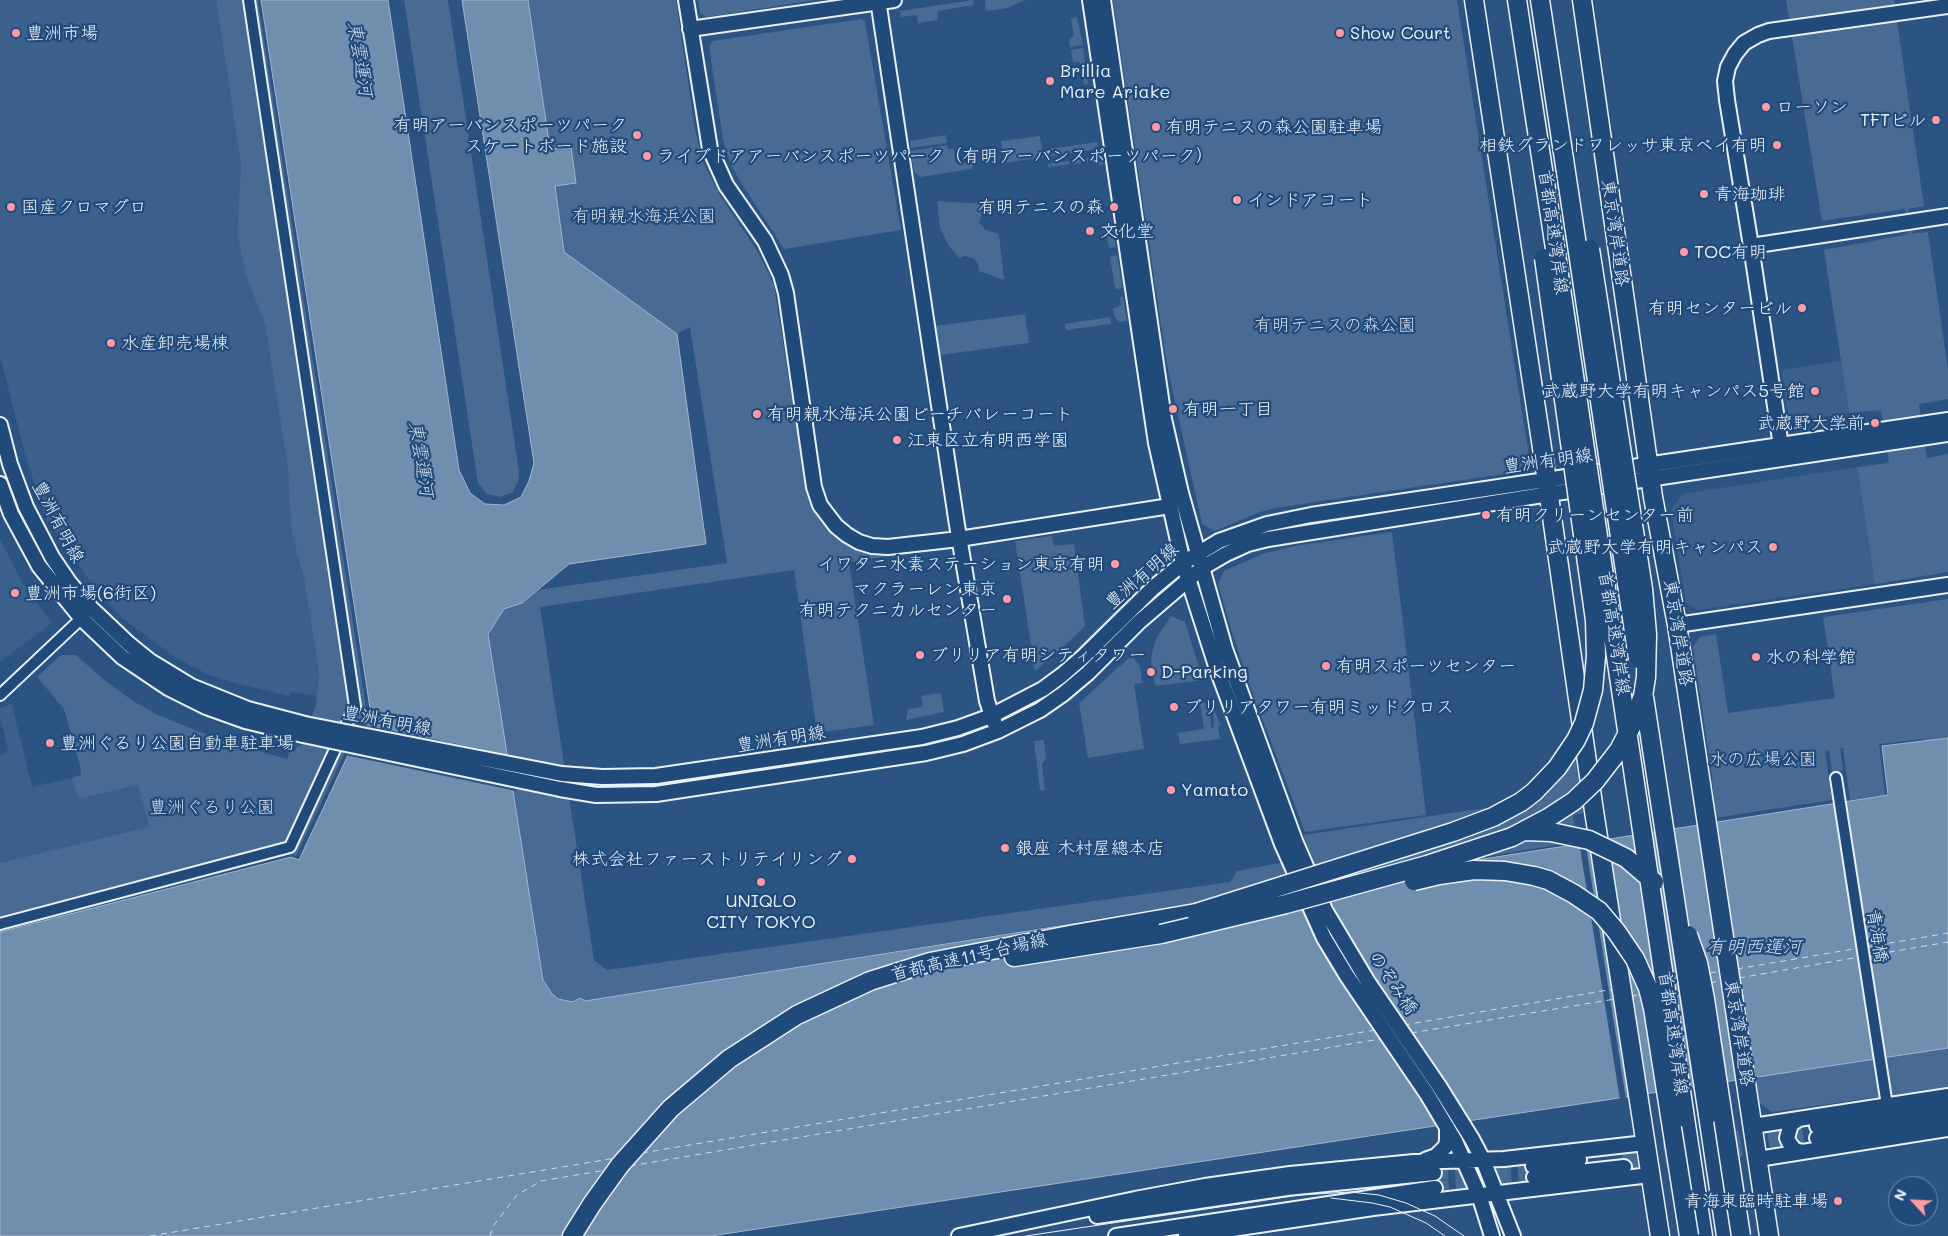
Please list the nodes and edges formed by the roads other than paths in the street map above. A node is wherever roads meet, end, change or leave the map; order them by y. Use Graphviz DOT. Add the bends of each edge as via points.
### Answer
graph roads {
  1 [pos="249,0"];
  2 [pos="686,0"];
  3 [pos="894,0"];
  4 [pos="1090,0"];
  5 [pos="1103,0"];
  6 [pos="1474,0"];
  7 [pos="1517,0"];
  8 [pos="1540,0"];
  9 [pos="1582,0"];
  10 [pos="878,2"];
  11 [pos="1948,6"];
  12 [pos="690,29"];
  13 [pos="1948,216"];
  14 [pos="1751,246"];
  15 [pos="1584,250"];
  16 [pos="1550,256"];
  17 [pos="1948,420"];
  18 [pos="0,425"];
  19 [pos="1948,434"];
  20 [pos="1782,452"];
  21 [pos="1650,472"];
  22 [pos="0,484"];
  23 [pos="1548,487"];
  24 [pos="1170,506"];
  25 [pos="959,539"];
  26 [pos="1197,553"];
  27 [pos="1183,563"];
  28 [pos="1202,568"];
  29 [pos="1188,579"];
  30 [pos="1948,584"];
  31 [pos="91,608"];
  32 [pos="82,619"];
  33 [pos="1677,625"];
  34 [pos="0,695"];
  35 [pos="991,716"];
  36 [pos="998,731"];
  37 [pos="602,777"];
  38 [pos="1836,778"];
  39 [pos="630,796"];
  40 [pos="1288,843"];
  41 [pos="1196,913"];
  42 [pos="0,924"];
  43 [pos="1161,934"];
  44 [pos="1948,1096"];
  45 [pos="1886,1098"];
  46 [pos="1948,1106"];
  47 [pos="1948,1118"];
  48 [pos="1799,1119"];
  49 [pos="1753,1126"];
  50 [pos="1948,1129"];
  51 [pos="1450,1136"];
  52 [pos="1645,1144"];
  53 [pos="1802,1152"];
  54 [pos="1758,1159"];
  55 [pos="1483,1160"];
  56 [pos="1465,1161"];
  57 [pos="1623,1161"];
  58 [pos="1414,1162"];
  59 [pos="1534,1171"];
  60 [pos="1434,1173"];
  61 [pos="1650,1175"];
  62 [pos="1435,1188"];
  63 [pos="1496,1192"];
  64 [pos="1479,1195"];
  65 [pos="1267,1213"];
  66 [pos="1067,1217"];
  67 [pos="572,1236"];
  68 [pos="585,1236"];
  69 [pos="958,1236"];
  70 [pos="1116,1236"];
  71 [pos="1148,1236"];
  72 [pos="1186,1236"];
  73 [pos="1492,1236"];
  74 [pos="1512,1236"];
  75 [pos="1660,1236"];
  76 [pos="1689,1236"];
  77 [pos="1703,1236"];
  78 [pos="1726,1236"];
  79 [pos="1741,1236"];
  80 [pos="1769,1236"];
  1 -- 42 [label="street" via="356,706 290,847"];
  2 -- 12 [label="street"];
  3 -- 10 [label="street"];
  4 -- 24 [label="street" via="1156,443"];
  5 -- 26 [label="street" via="1164,419"];
  6 -- 23 [label="highway"];
  7 -- 16 [label="highway, 首都高速湾岸線" via="1542,155"];
  8 -- 15 [label="highway" via="1553,53"];
  9 -- 21 [label="highway, 東京湾岸道路"];
  10 -- 12 [label="street"];
  10 -- 25 [label="street"];
  11 -- 14 [label="street" via="1769,31 1758,34 1740,47 1728,67 1725,88"];
  12 -- 25 [label="street" via="710,149 726,185 774,257 786,293 814,487 820,505 841,531 872,546 888,548"];
  13 -- 14 [label="street"];
  14 -- 20 [label="street"];
  15 -- 43 [label="highway, bridge" via="1647,626 1648,656 1643,696 1619,750 1595,781 1574,801 1512,837 1436,863 1314,897"];
  15 -- 78 [label="highway, 首都高速湾岸線, bridge"];
  16 -- 41 [label="highway, bridge" via="1595,620 1593,690 1576,740 1557,768 1534,792 1493,817"];
  16 -- 77 [label="highway, 首都高速湾岸線, bridge"];
  17 -- 20 [label="street"];
  18 -- 31 [label="street, 豊洲有明線" via="26,507 52,557"];
  19 -- 20 [label="street"];
  20 -- 21 [label="street, 豊洲有明線"];
  21 -- 23 [label="street, 豊洲有明線"];
  21 -- 33 [label="highway, 東京湾岸道路"];
  22 -- 32 [label="street, 豊洲有明線" via="11,514 39,566"];
  23 -- 26 [label="street, 豊洲有明線" via="1311,515 1267,524 1219,541"];
  23 -- 28 [label="street, 豊洲有明線" via="1268,539 1233,551"];
  23 -- 52 [label="highway, bridge"];
  24 -- 25 [label="street"];
  24 -- 27 [label="street"];
  25 -- 35 [label="street"];
  26 -- 27 [label="street, 豊洲有明線"];
  26 -- 28 [label="street"];
  27 -- 29 [label="street"];
  27 -- 35 [label="street, 豊洲有明線" via="1062,675"];
  28 -- 29 [label="street, 豊洲有明線"];
  28 -- 40 [label="street"];
  29 -- 36 [label="street, 豊洲有明線" via="1063,694 1040,710"];
  29 -- 40 [label="street" via="1216,669"];
  30 -- 33 [label="street"];
  31 -- 32 [label="street"];
  31 -- 37 [label="street, 豊洲有明線, bridge" via="129,644 173,676 248,709 305,724 562,774"];
  32 -- 34 [label="street"];
  32 -- 39 [label="street, 豊洲有明線, bridge" via="144,673 187,698 228,715 303,735 560,790"];
  33 -- 49 [label="highway, 東京湾岸道路"];
  35 -- 36 [label="street"];
  35 -- 37 [label="street, 豊洲有明線" via="958,728 903,740 656,776"];
  36 -- 39 [label="street, 豊洲有明線" via="926,753"];
  37 -- 39 [label="street" via="602,789 620,790"];
  38 -- 45 [label="street, 青海橋"];
  40 -- 51 [label="street, のぞみ橋, bridge" via="1324,938"];
  40 -- 55 [label="street, のぞみ橋, bridge" via="1348,950 1440,1086"];
  41 -- 67 [label="highway, 首都高速11号台場線" via="930,962 870,982 797,1015 729,1059 671,1108 620,1164"];
  41 -- 79 [label="highway, bridge" via="1302,890 1477,839 1509,833 1537,831 1577,837 1626,858 1648,875 1671,903 1698,963"];
  43 -- 68 [label="highway, 首都高速11号台場線" via="1005,958 932,973 866,995 802,1024 736,1067 679,1116 630,1170"];
  43 -- 76 [label="highway, bridge" via="1290,914 1422,878 1457,872 1490,870 1520,873 1548,880 1574,894 1599,911 1616,931 1635,959 1648,988 1658,1030"];
  44 -- 48 [label="street"];
  46 -- 47 [label="street" via="1817,1132"];
  48 -- 49 [label="street"];
  48 -- 53 [label="street" via="1791,1124 1787,1138 1795,1150"];
  49 -- 54 [label="highway, 東京湾岸道路"];
  50 -- 53 [label="street"];
  51 -- 56 [label="street, のぞみ橋"];
  51 -- 58 [label="street" via="1436,1156"];
  52 -- 55 [label="street"];
  52 -- 61 [label="highway"];
  53 -- 54 [label="street"];
  54 -- 80 [label="highway, 東京湾岸道路"];
  55 -- 56 [label="street"];
  55 -- 63 [label="street, のぞみ橋"];
  56 -- 58 [label="street"];
  56 -- 64 [label="street, のぞみ橋"];
  57 -- 59 [label="street"];
  58 -- 66 [label="street" via="1204,1186"];
  60 -- 66 [label="street" via="1287,1188"];
  61 -- 63 [label="street"];
  61 -- 75 [label="highway"];
  62 -- 65 [label="street"];
  63 -- 64 [label="street"];
  63 -- 74 [label="street, のぞみ橋"];
  64 -- 72 [label="street"];
  64 -- 73 [label="street, のぞみ橋"];
  65 -- 70 [label="street"];
  65 -- 71 [label="street"];
  66 -- 69 [label="street"];
}
